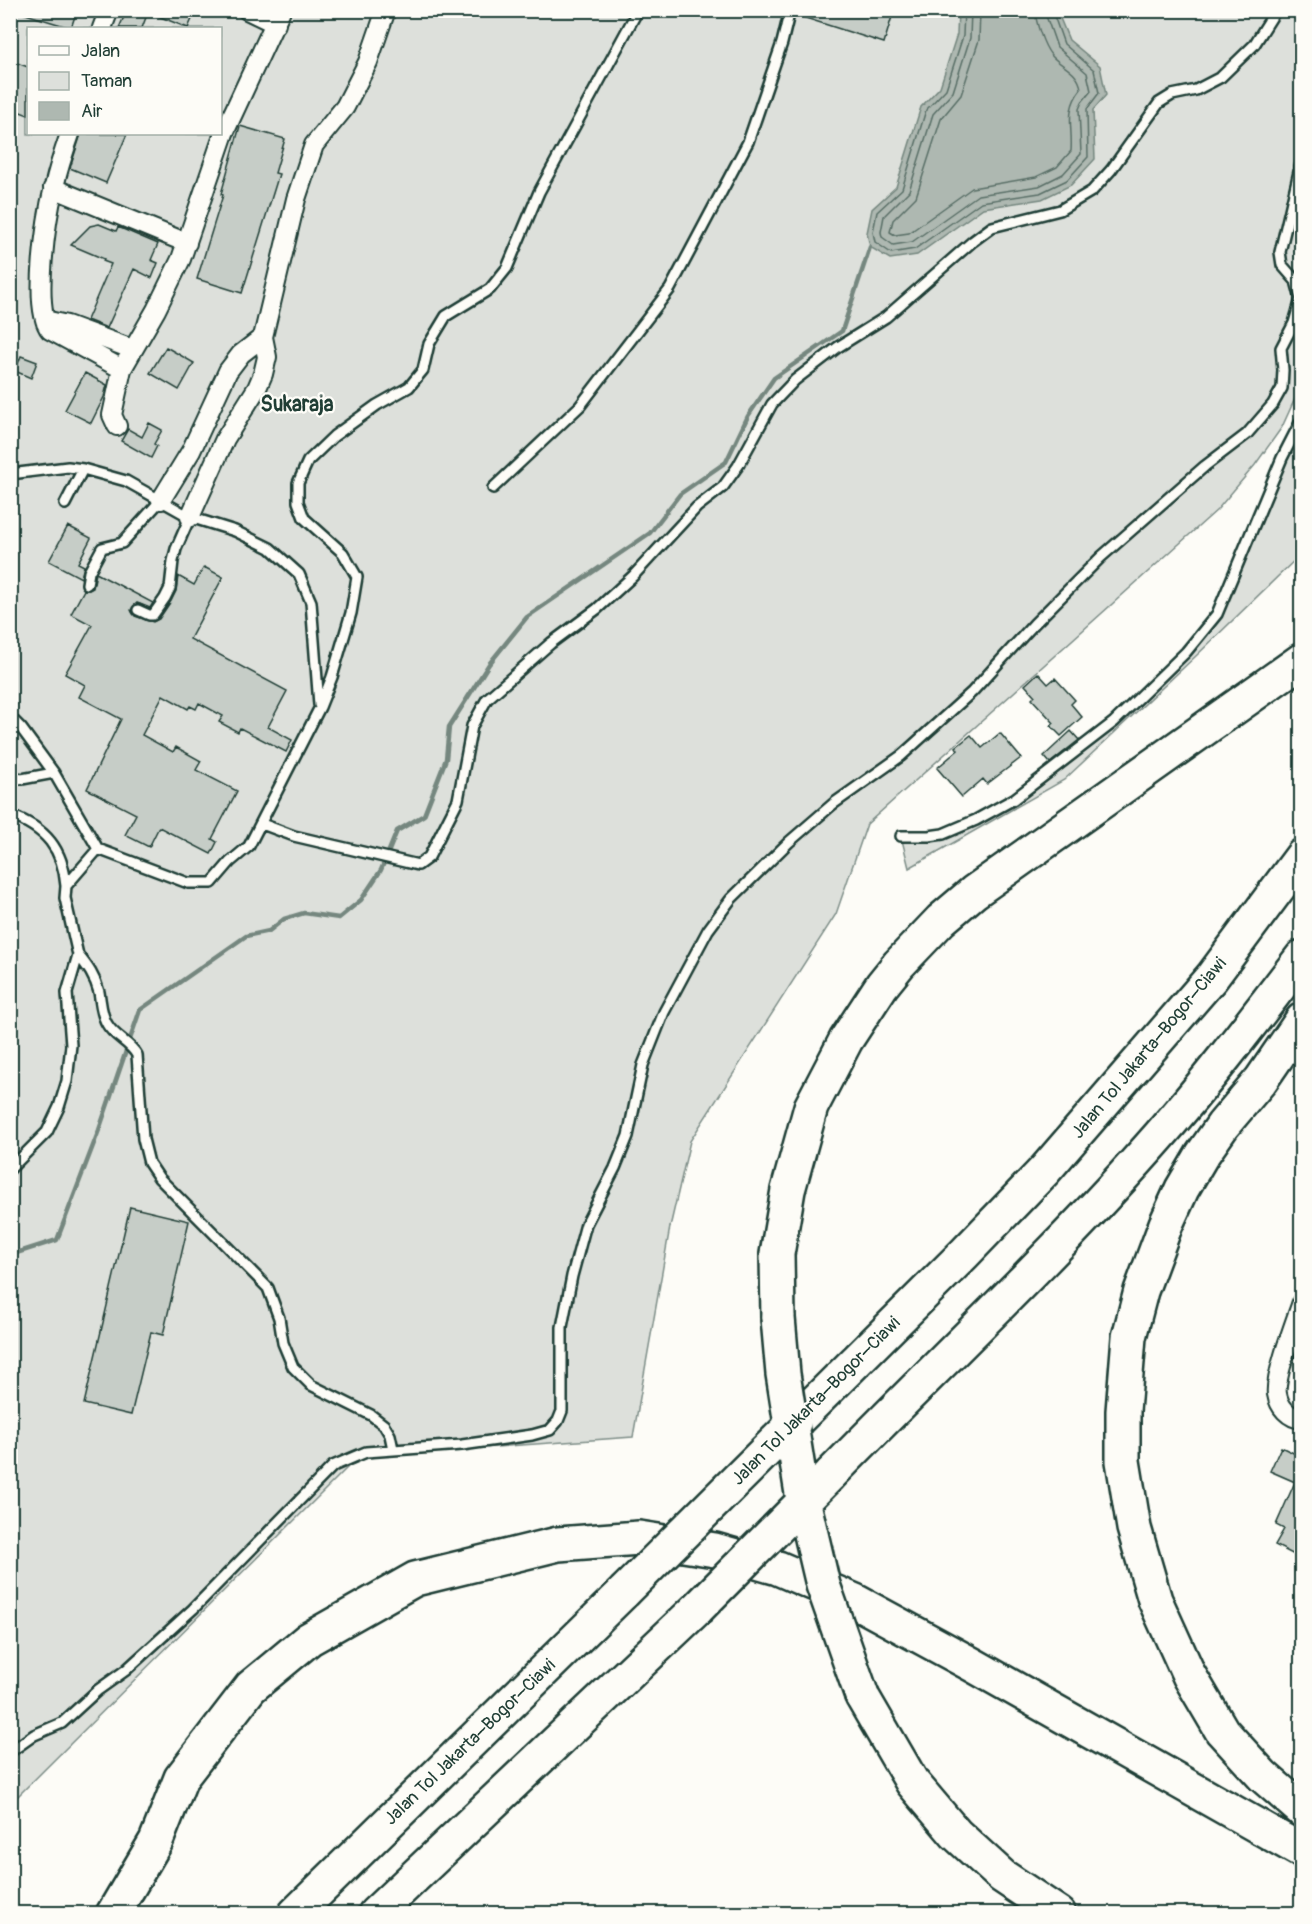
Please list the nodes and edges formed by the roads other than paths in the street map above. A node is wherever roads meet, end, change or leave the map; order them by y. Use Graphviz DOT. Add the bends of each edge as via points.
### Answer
graph roads {
  1 [pos="109,10"];
  2 [pos="247,10"];
  3 [pos="387,10"];
  4 [pos="638,10"];
  5 [pos="790,10"];
  6 [pos="1276,10"];
  7 [pos="279,17"];
  8 [pos="102,27"];
  9 [pos="222,132"];
  10 [pos="70,135"];
  11 [pos="221,135"];
  12 [pos="1302,159"];
  13 [pos="53,188"];
  14 [pos="187,243"];
  15 [pos="46,324"];
  16 [pos="263,337"];
  17 [pos="132,349"];
  18 [pos="122,369"];
  19 [pos="1302,419"];
  20 [pos="117,426"];
  21 [pos="83,469"];
  22 [pos="10,474"];
  23 [pos="493,488"];
  24 [pos="161,500"];
  25 [pos="65,504"];
  26 [pos="190,517"];
  27 [pos="87,584"];
  28 [pos="138,610"];
  29 [pos="1302,660"];
  30 [pos="320,707"];
  31 [pos="10,717"];
  32 [pos="54,773"];
  33 [pos="10,777"];
  34 [pos="10,815"];
  35 [pos="262,824"];
  36 [pos="901,836"];
  37 [pos="98,849"];
  38 [pos="1302,856"];
  39 [pos="66,886"];
  40 [pos="78,955"];
  41 [pos="1302,957"];
  42 [pos="1302,1020"];
  43 [pos="10,1169"];
  44 [pos="1302,1302"];
  45 [pos="1302,1419"];
  46 [pos="393,1449"];
  47 [pos="10,1752"];
  48 [pos="1302,1810"];
  49 [pos="1302,1851"];
  50 [pos="113,1914"];
  51 [pos="295,1914"];
  52 [pos="375,1914"];
  53 [pos="1059,1914"];
  1 -- 8 [label="street"];
  2 -- 7 [label="street"];
  3 -- 16 [label="street" via="368,62 345,107 314,145 296,200"];
  4 -- 30 [label="lane" via="539,192 507,268 490,289 446,316 429,344 423,370 409,387 334,436 308,461 298,483 298,501 304,518 343,553 357,578 345,635"];
  5 -- 23 [label="lane" via="748,142 670,289 580,406"];
  6 -- 35 [label="lane" via="1254,45 1221,77 1159,103 1092,191 1060,210 992,227 886,317 795,380 772,405 723,487 697,507 597,609 487,699 472,726 458,800 429,857 418,865 294,836"];
  7 -- 9 [label="street"];
  10 -- 13 [label="street"];
  11 -- 14 [label="street"];
  12 -- 46 [label="lane" via="1280,252 1282,265 1296,281 1301,299 1281,348 1282,388 1273,404 1247,434 1196,473 1101,557 972,692 901,756 833,804 789,842 731,899 708,930 664,1012 643,1065 628,1136 586,1224 562,1327 562,1411 558,1421 550,1430 532,1435"];
  13 -- 14 [label="street"];
  13 -- 15 [label="street" via="40,288"];
  14 -- 17 [label="street" via="156,310"];
  15 -- 17 [label="street" via="49,321 67,325"];
  15 -- 18 [label="street" via="57,334"];
  16 -- 24 [label="street" via="228,371 191,451"];
  16 -- 26 [label="street" via="267,357 264,374 225,439"];
  17 -- 18 [label="street"];
  18 -- 20 [label="street" via="112,415"];
  19 -- 36 [label="lane" via="1216,614 1186,652 1114,722 1014,799 943,834"];
  21 -- 22 [label="lane" via="68,467"];
  21 -- 24 [label="lane" via="126,481"];
  21 -- 25 [label="lane"];
  24 -- 26 [label="lane"];
  24 -- 27 [label="lane" via="122,543 102,548"];
  26 -- 28 [label="lane" via="176,549 165,598 153,615"];
  26 -- 30 [label="lane" via="235,531 270,548 299,574 311,602"];
  29 -- 53 [label="highway, bridge" via="974,892 898,964 846,1040 811,1107 788,1190 777,1254 783,1374 803,1500 823,1585 862,1696 912,1782 956,1834 1002,1876"];
  30 -- 35 [label="lane"];
  31 -- 32 [label="lane"];
  32 -- 33 [label="lane" via="22,779"];
  32 -- 37 [label="lane"];
  34 -- 39 [label="lane" via="54,844 64,867"];
  35 -- 37 [label="lane" via="249,846 212,883 188,883"];
  37 -- 39 [label="lane"];
  38 -- 51 [label="highway, Jalan Tol Jakarta–Bogor–Ciawi, bridge" via="1212,977 1053,1161 624,1592"];
  39 -- 40 [label="lane" via="65,898"];
  40 -- 43 [label="lane" via="68,993 71,1045 59,1107 47,1132"];
  40 -- 46 [label="lane" via="92,971 109,1027 137,1055 143,1139 149,1163 159,1178 268,1288 293,1367 311,1385 384,1425"];
  41 -- 52 [label="highway, bridge" via="1160,1135 1011,1294 698,1608"];
  42 -- 48 [label="highway" via="1202,1155 1166,1224 1128,1337 1122,1411 1123,1461 1134,1528 1155,1600 1189,1675 1222,1731 1263,1776"];
  44 -- 45 [label="street" via="1276,1392 1288,1414"];
  46 -- 47 [label="lane" via="366,1452 333,1467 193,1609 126,1670 62,1723 34,1735"];
  49 -- 50 [label="highway" via="855,1601 778,1568 715,1550 639,1538 558,1544 414,1579 309,1639 251,1687 181,1778 156,1841"];
}
